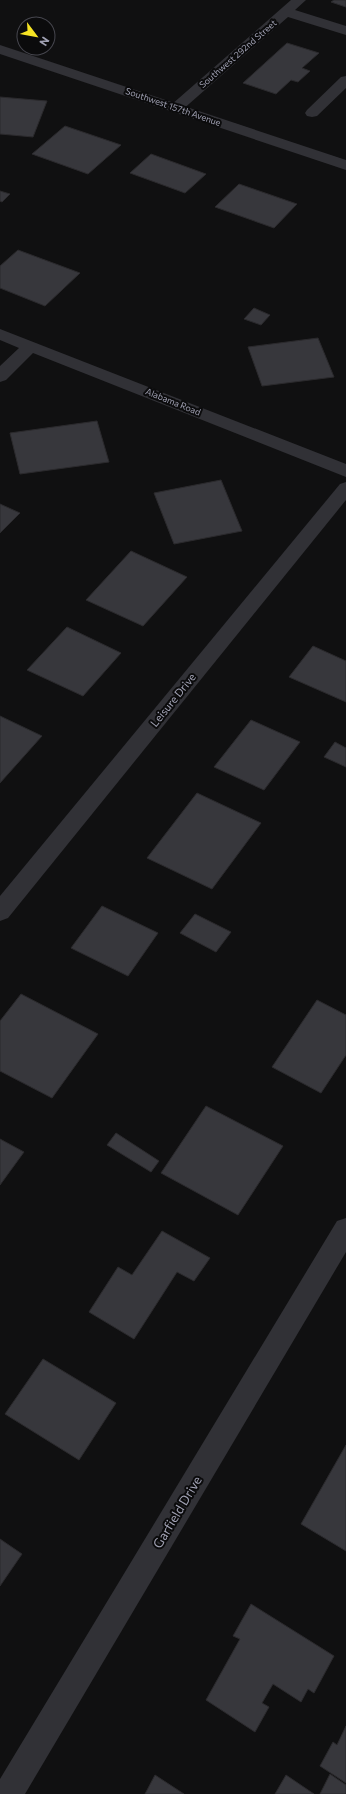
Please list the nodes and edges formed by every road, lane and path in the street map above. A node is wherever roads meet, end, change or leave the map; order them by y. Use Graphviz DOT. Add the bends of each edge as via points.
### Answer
graph roads {
  1 [pos="299,0"];
  2 [pos="286,12"];
  3 [pos="346,31"];
  4 [pos="0,49"];
  5 [pos="346,80"];
  6 [pos="176,108"];
  7 [pos="312,113"];
  8 [pos="346,165"];
  9 [pos="0,334"];
  10 [pos="31,346"];
  11 [pos="0,376"];
  12 [pos="346,471"];
  13 [pos="346,488"];
  14 [pos="0,912"];
  15 [pos="346,1229"];
  16 [pos="8,1794"];
  1 -- 2 [label="street, Southwest 292nd Street"];
  2 -- 3 [label="street"];
  2 -- 6 [label="street, Southwest 292nd Street"];
  4 -- 6 [label="street, Southwest 157th Avenue"];
  5 -- 7 [label="lane"];
  6 -- 8 [label="street, Southwest 157th Avenue"];
  9 -- 10 [label="street, Alabama Road"];
  10 -- 11 [label="street"];
  10 -- 12 [label="street, Alabama Road"];
  13 -- 14 [label="street, Leisure Drive"];
  15 -- 16 [label="street, Garfield Drive"];
}
